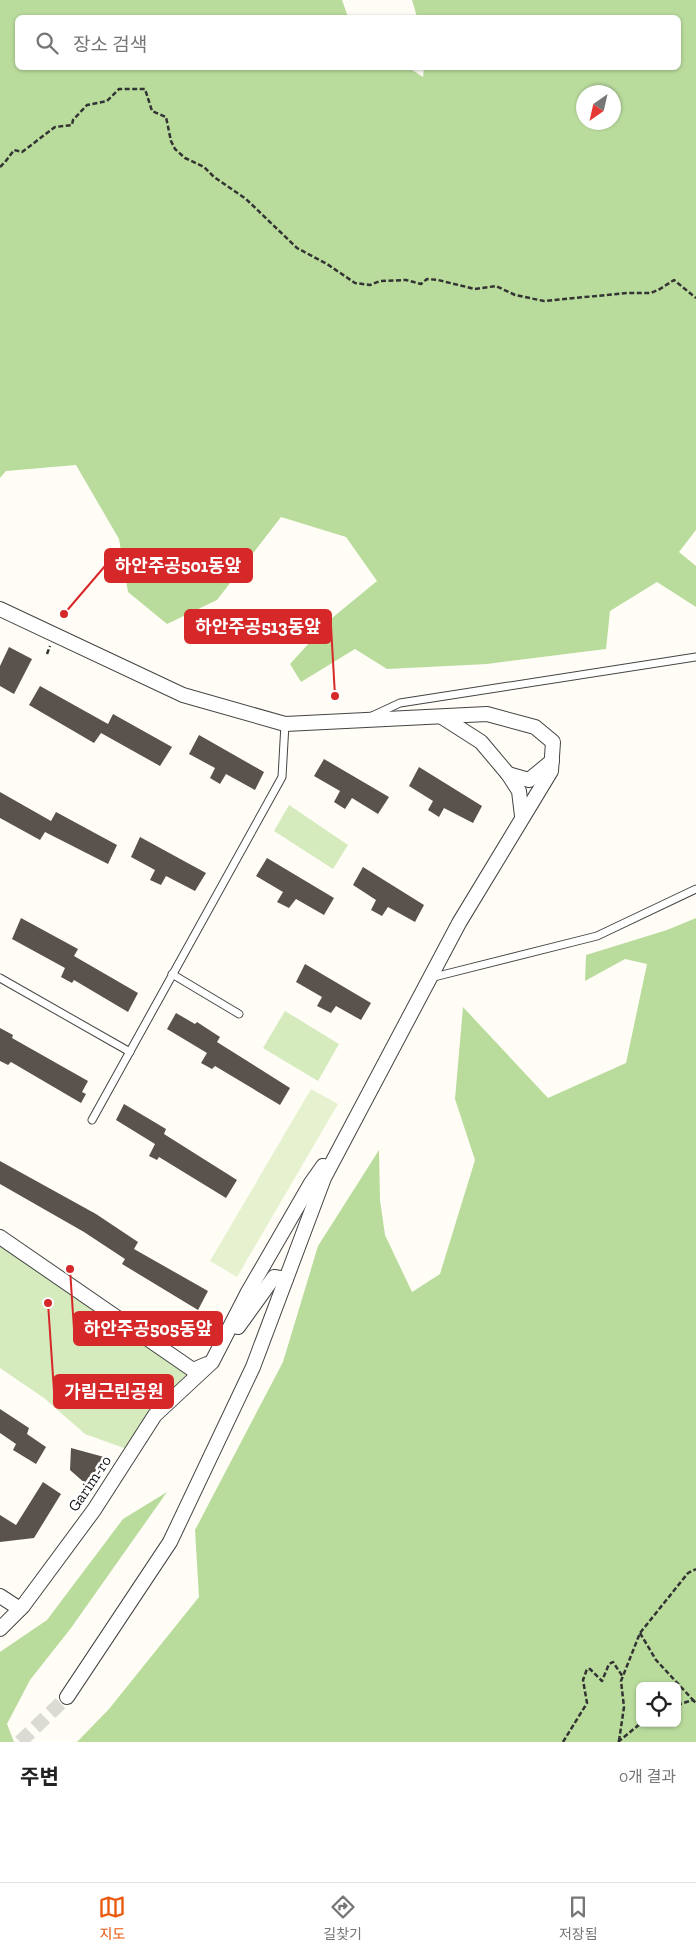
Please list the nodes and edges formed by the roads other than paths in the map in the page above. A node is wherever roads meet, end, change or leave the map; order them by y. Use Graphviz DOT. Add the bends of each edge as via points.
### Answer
graph roads {
  1 [pos="0,609"];
  2 [pos="696,657"];
  3 [pos="442,717"];
  4 [pos="363,720"];
  5 [pos="284,724"];
  6 [pos="552,761"];
  7 [pos="508,774"];
  8 [pos="522,816"];
  9 [pos="696,889"];
  10 [pos="172,974"];
  11 [pos="0,978"];
  12 [pos="430,978"];
  13 [pos="239,1014"];
  14 [pos="130,1052"];
  15 [pos="92,1120"];
  16 [pos="353,1124"];
  17 [pos="0,1237"];
  18 [pos="286,1279"];
  19 [pos="212,1362"];
  20 [pos="0,1596"];
  21 [pos="20,1609"];
  22 [pos="0,1629"];
  23 [pos="66,1697"];
  1 -- 5 [label="street" via="183,695"];
  2 -- 4 [label="lane" via="400,703"];
  3 -- 4 [label="street"];
  3 -- 6 [label="street" via="487,714 535,727 553,742"];
  3 -- 7 [label="street" via="481,742"];
  4 -- 5 [label="street"];
  5 -- 10 [label="lane" via="282,777"];
  6 -- 7 [label="street" via="529,780"];
  6 -- 8 [label="street" via="551,771"];
  7 -- 8 [label="street" via="519,791"];
  8 -- 12 [label="street"];
  9 -- 12 [label="lane" via="597,936"];
  10 -- 13 [label="lane"];
  10 -- 14 [label="lane"];
  11 -- 14 [label="lane"];
  12 -- 16 [label="street"];
  14 -- 15 [label="lane"];
  16 -- 18 [label="street" via="324,1178"];
  16 -- 19 [label="street" via="311,1183"];
  17 -- 19 [label="street" via="194,1370"];
  18 -- 19 [label="street" via="274,1277"];
  18 -- 23 [label="street" via="253,1367 170,1542"];
  19 -- 21 [label="street, Garim-ro" via="155,1415 94,1510"];
  20 -- 21 [label="street"];
  21 -- 22 [label="street, Garim-ro"];
}
